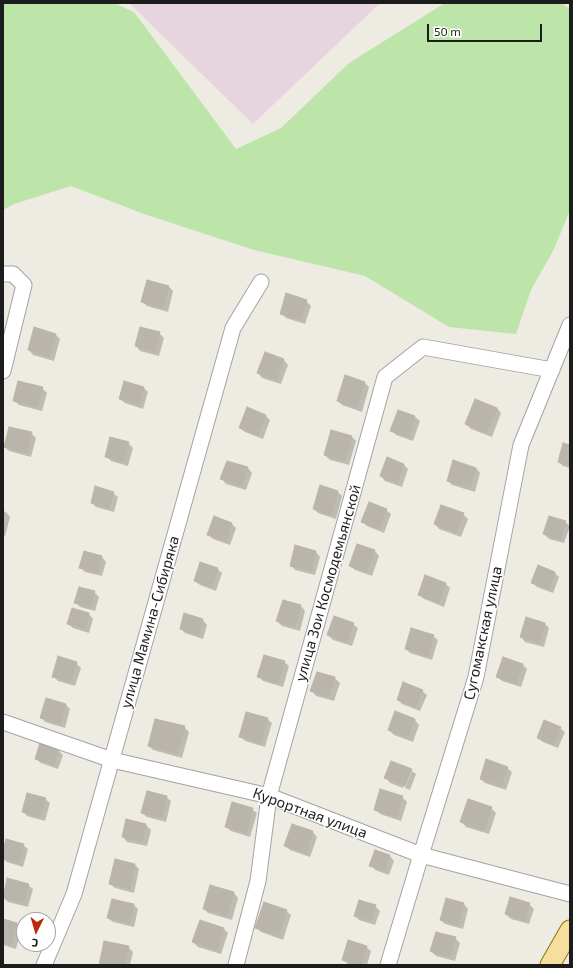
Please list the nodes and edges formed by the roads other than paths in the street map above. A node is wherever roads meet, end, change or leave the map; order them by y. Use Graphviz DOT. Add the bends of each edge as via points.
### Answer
graph roads {
  1 [pos="3,274"];
  2 [pos="261,282"];
  3 [pos="570,325"];
  4 [pos="3,370"];
  5 [pos="552,370"];
  6 [pos="3,722"];
  7 [pos="112,760"];
  8 [pos="268,796"];
  9 [pos="421,854"];
  10 [pos="570,894"];
  11 [pos="570,930"];
  12 [pos="44,965"];
  13 [pos="236,965"];
  14 [pos="388,965"];
  15 [pos="550,965"];
  1 -- 4 [label="street" via="13,274 24,285"];
  2 -- 7 [label="street, улица Мамина-Сибиряка" via="233,328"];
  3 -- 5 [label="street, Сугомакская улица"];
  5 -- 8 [label="street, улица Зои Космодемьянской" via="423,347 385,377"];
  5 -- 9 [label="street, Сугомакская улица" via="521,445 476,677"];
  6 -- 7 [label="street, Курортная улица"];
  7 -- 8 [label="street, Курортная улица"];
  7 -- 12 [label="street, улица Мамина-Сибиряка" via="74,894"];
  8 -- 9 [label="street, Курортная улица"];
  8 -- 13 [label="street, улица Зои Космодемьянской" via="258,880"];
  9 -- 10 [label="street, Курортная улица"];
  9 -- 14 [label="street, Сугомакская улица"];
  11 -- 15 [label="main road"];
}
